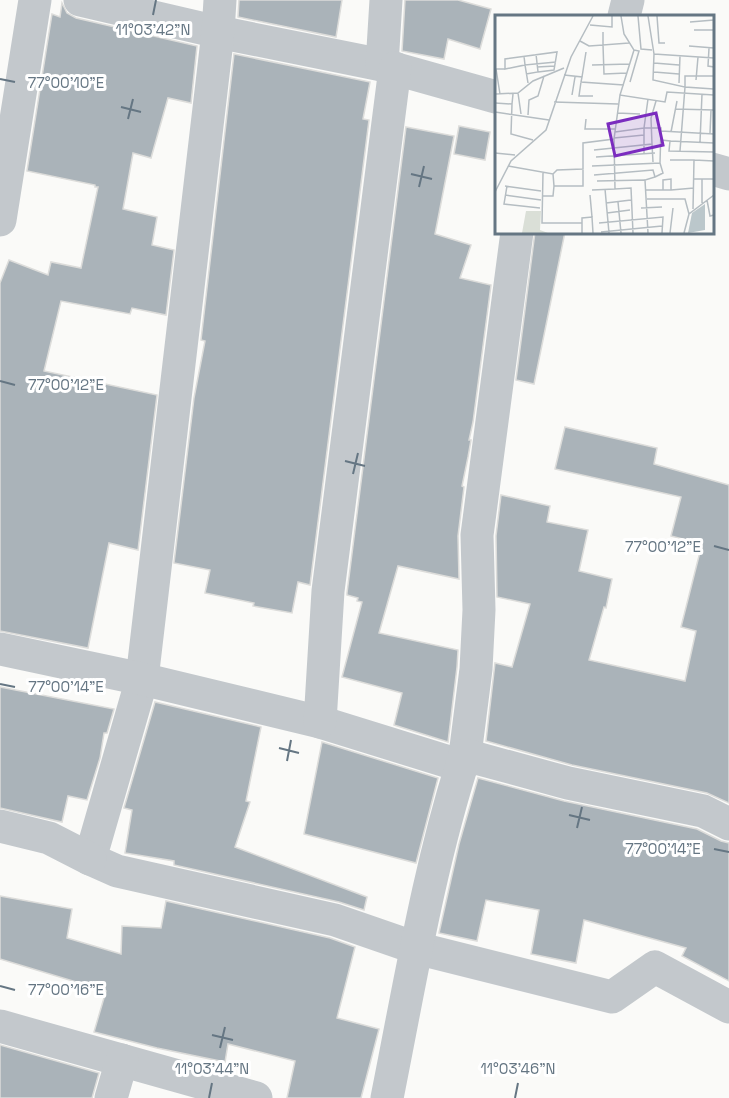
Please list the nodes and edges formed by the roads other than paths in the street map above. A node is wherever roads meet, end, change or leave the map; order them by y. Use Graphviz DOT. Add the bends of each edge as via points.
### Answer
graph roads {
  1 [pos="35,0"];
  2 [pos="81,0"];
  3 [pos="220,0"];
  4 [pos="386,0"];
  5 [pos="628,0"];
  6 [pos="624,15"];
  7 [pos="218,33"];
  8 [pos="389,66"];
  9 [pos="495,97"];
  10 [pos="714,170"];
  11 [pos="729,174"];
  12 [pos="0,220"];
  13 [pos="517,234"];
  14 [pos="0,648"];
  15 [pos="142,679"];
  16 [pos="320,722"];
  17 [pos="463,760"];
  18 [pos="729,824"];
  19 [pos="0,825"];
  20 [pos="90,859"];
  21 [pos="416,948"];
  22 [pos="729,1007"];
  23 [pos="0,1026"];
  24 [pos="122,1060"];
  25 [pos="111,1098"];
  26 [pos="256,1098"];
  27 [pos="387,1098"];
  1 -- 12 [label="street"];
  2 -- 7 [label="street"];
  3 -- 7 [label="street"];
  4 -- 8 [label="street"];
  5 -- 6 [label="street"];
  7 -- 8 [label="street"];
  7 -- 15 [label="street"];
  8 -- 9 [label="street"];
  8 -- 16 [label="street" via="328,591"];
  10 -- 11 [label="street"];
  13 -- 17 [label="street" via="477,535 476,669"];
  14 -- 15 [label="street"];
  15 -- 16 [label="street"];
  15 -- 20 [label="street"];
  16 -- 17 [label="street"];
  17 -- 18 [label="street" via="703,811"];
  17 -- 21 [label="street"];
  19 -- 20 [label="street" via="49,838"];
  20 -- 21 [label="street" via="117,871 335,920"];
  21 -- 22 [label="street" via="612,997 655,967"];
  21 -- 27 [label="street"];
  23 -- 24 [label="street"];
  24 -- 25 [label="street"];
  24 -- 26 [label="street"];
}
